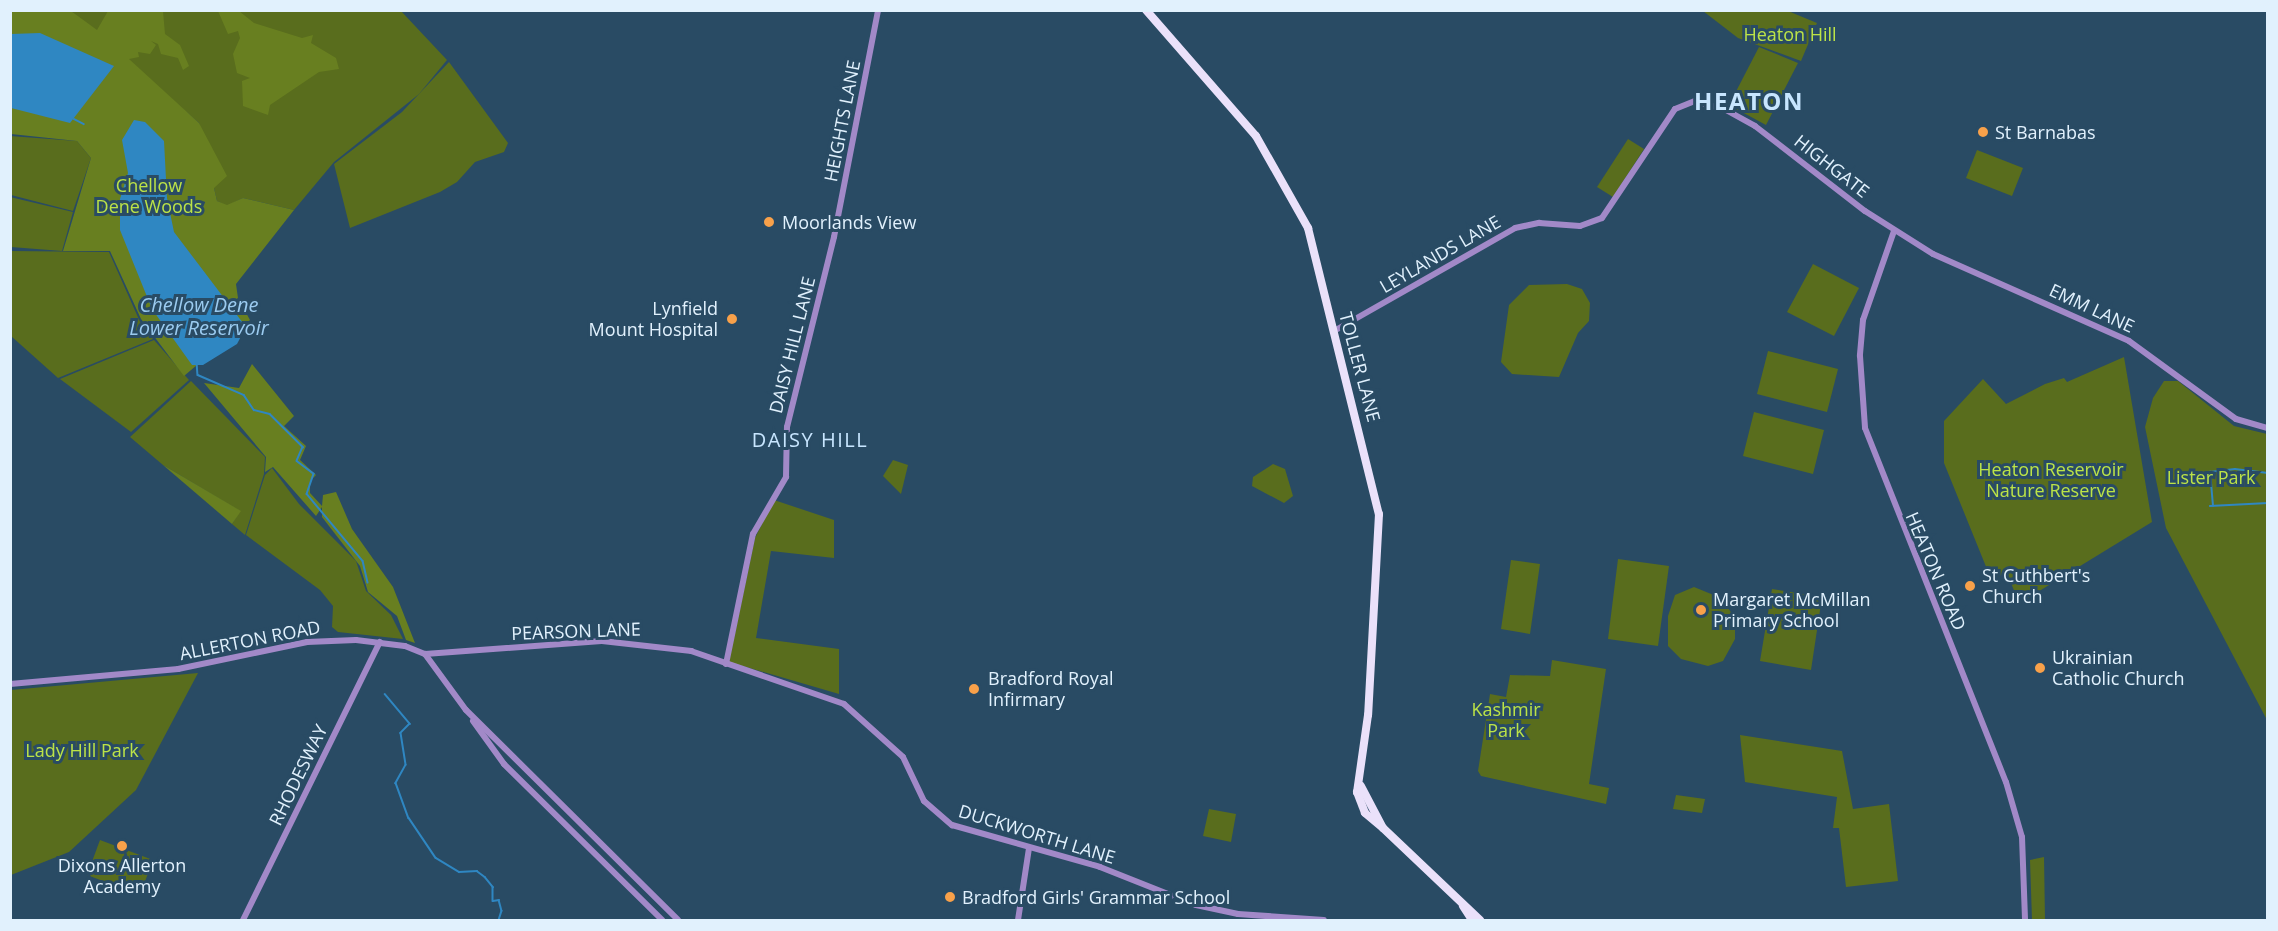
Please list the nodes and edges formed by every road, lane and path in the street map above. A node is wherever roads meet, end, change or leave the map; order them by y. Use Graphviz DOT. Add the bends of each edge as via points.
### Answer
graph roads {
  1 [pos="878,10"];
  2 [pos="1146,10"];
  3 [pos="1684,103"];
  4 [pos="1894,231"];
  5 [pos="834,237"];
  6 [pos="1334,331"];
  7 [pos="2268,428"];
  8 [pos="380,642"];
  9 [pos="424,654"];
  10 [pos="726,664"];
  11 [pos="10,684"];
  12 [pos="466,710"];
  13 [pos="1029,848"];
  14 [pos="1463,906"];
  15 [pos="243,921"];
  16 [pos="662,921"];
  17 [pos="678,921"];
  18 [pos="1018,921"];
  19 [pos="1324,921"];
  20 [pos="1472,921"];
  21 [pos="1480,921"];
  22 [pos="2025,921"];
  1 -- 5 [label="street, HEIGHTS LANE"];
  2 -- 6 [label="main road, TOLLER LANE" via="1215,84 1289,189 1308,228"];
  3 -- 4 [label="street, HIGHGATE" via="1705,102 1755,126"];
  3 -- 6 [label="street, LEYLANDS LANE" via="1675,110 1611,209 1597,222 1515,228"];
  4 -- 7 [label="street, EMM LANE" via="1943,260 2129,341 2236,419"];
  4 -- 22 [label="street, HEATON ROAD" via="1863,320 1860,356 1865,428 2006,782 2022,837"];
  5 -- 10 [label="street, DAISY HILL LANE" via="787,427 786,477 753,534"];
  6 -- 14 [label="main road, TOLLER LANE" via="1380,527 1361,786 1372,818"];
  8 -- 9 [label="street, ALLERTON ROAD"];
  8 -- 11 [label="street, ALLERTON ROAD" via="307,642 178,669"];
  8 -- 15 [label="street, RHODESWAY"];
  9 -- 10 [label="street, PEARSON LANE" via="637,642 692,651"];
  9 -- 12 [label="street"];
  10 -- 13 [label="street, DUCKWORTH LANE" via="844,704 903,757 924,801 941,819"];
  12 -- 16 [label="street" via="504,764"];
  12 -- 17 [label="street"];
  13 -- 18 [label="street"];
  13 -- 19 [label="street, DUCKWORTH LANE" via="1100,867 1214,909"];
  14 -- 20 [label="main road, TOLLER LANE"];
  14 -- 21 [label="main road, TOLLER LANE"];
}
